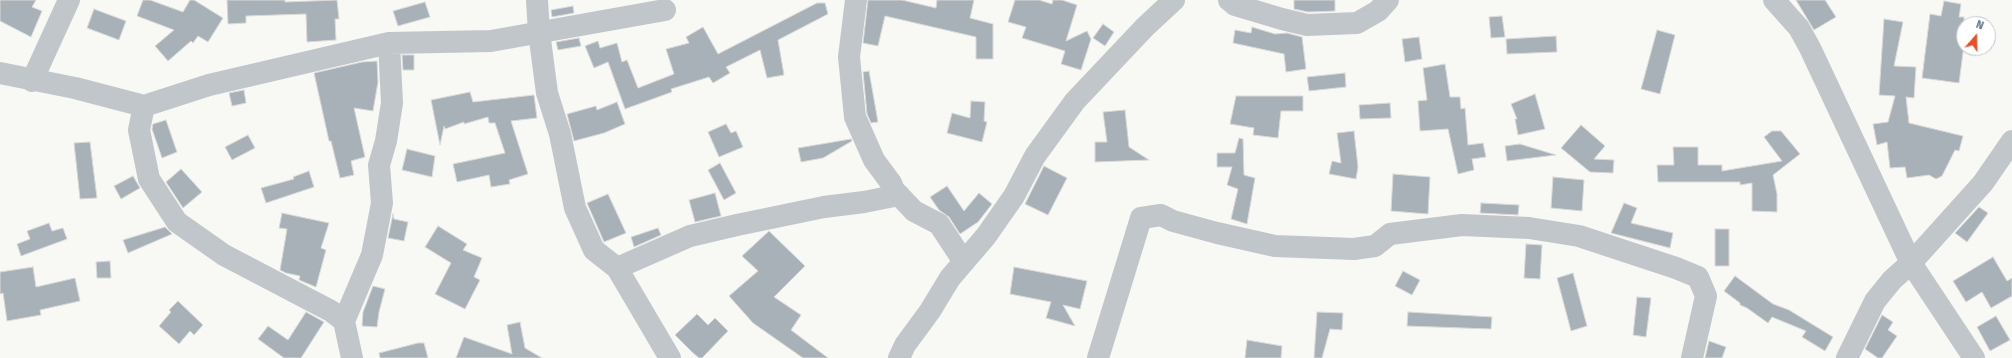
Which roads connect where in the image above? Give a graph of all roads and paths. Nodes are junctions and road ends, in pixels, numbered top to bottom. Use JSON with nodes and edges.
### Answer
{"nodes":[{"id":1,"x":69,"y":0,"type":"edge"},
{"id":2,"x":537,"y":0,"type":"edge"},
{"id":3,"x":856,"y":0,"type":"edge"},
{"id":4,"x":1174,"y":0,"type":"edge"},
{"id":5,"x":1229,"y":0,"type":"edge"},
{"id":6,"x":1388,"y":0,"type":"edge"},
{"id":7,"x":1774,"y":0,"type":"edge"},
{"id":8,"x":665,"y":10,"type":"dead end"},
{"id":9,"x":539,"y":32,"type":"junction"},
{"id":10,"x":389,"y":43,"type":"junction"},
{"id":11,"x":0,"y":73,"type":"edge"},
{"id":12,"x":32,"y":81,"type":"junction"},
{"id":13,"x":144,"y":106,"type":"junction"},
{"id":14,"x":2012,"y":141,"type":"edge"},
{"id":15,"x":899,"y":195,"type":"junction"},
{"id":16,"x":964,"y":262,"type":"junction"},
{"id":17,"x":1911,"y":263,"type":"junction"},
{"id":18,"x":617,"y":268,"type":"junction"},
{"id":19,"x":344,"y":321,"type":"junction"},
{"id":20,"x":352,"y":358,"type":"edge"},
{"id":21,"x":670,"y":358,"type":"edge"},
{"id":22,"x":898,"y":358,"type":"edge"},
{"id":23,"x":1098,"y":358,"type":"edge"},
{"id":24,"x":1692,"y":358,"type":"edge"},
{"id":25,"x":1847,"y":358,"type":"edge"},
{"id":26,"x":1974,"y":358,"type":"edge"}],
"edges":[{"from":1,"to":12,"type":"street"},
{"from":2,"to":9,"type":"street"},
{"from":3,"to":15,"type":"street"},
{"from":4,"to":16,"type":"street"},
{"from":5,"to":6,"type":"street"},
{"from":7,"to":17,"type":"street"},
{"from":8,"to":9,"type":"street"},
{"from":9,"to":10,"type":"street"},
{"from":9,"to":18,"type":"street"},
{"from":10,"to":13,"type":"street"},
{"from":10,"to":19,"type":"street"},
{"from":11,"to":12,"type":"street"},
{"from":12,"to":13,"type":"street"},
{"from":13,"to":19,"type":"street"},
{"from":14,"to":17,"type":"street"},
{"from":15,"to":16,"type":"street"},
{"from":15,"to":18,"type":"street"},
{"from":16,"to":22,"type":"street"},
{"from":17,"to":25,"type":"street"},
{"from":17,"to":26,"type":"street"},
{"from":18,"to":21,"type":"street"},
{"from":19,"to":20,"type":"street"},
{"from":23,"to":24,"type":"street"}]}
